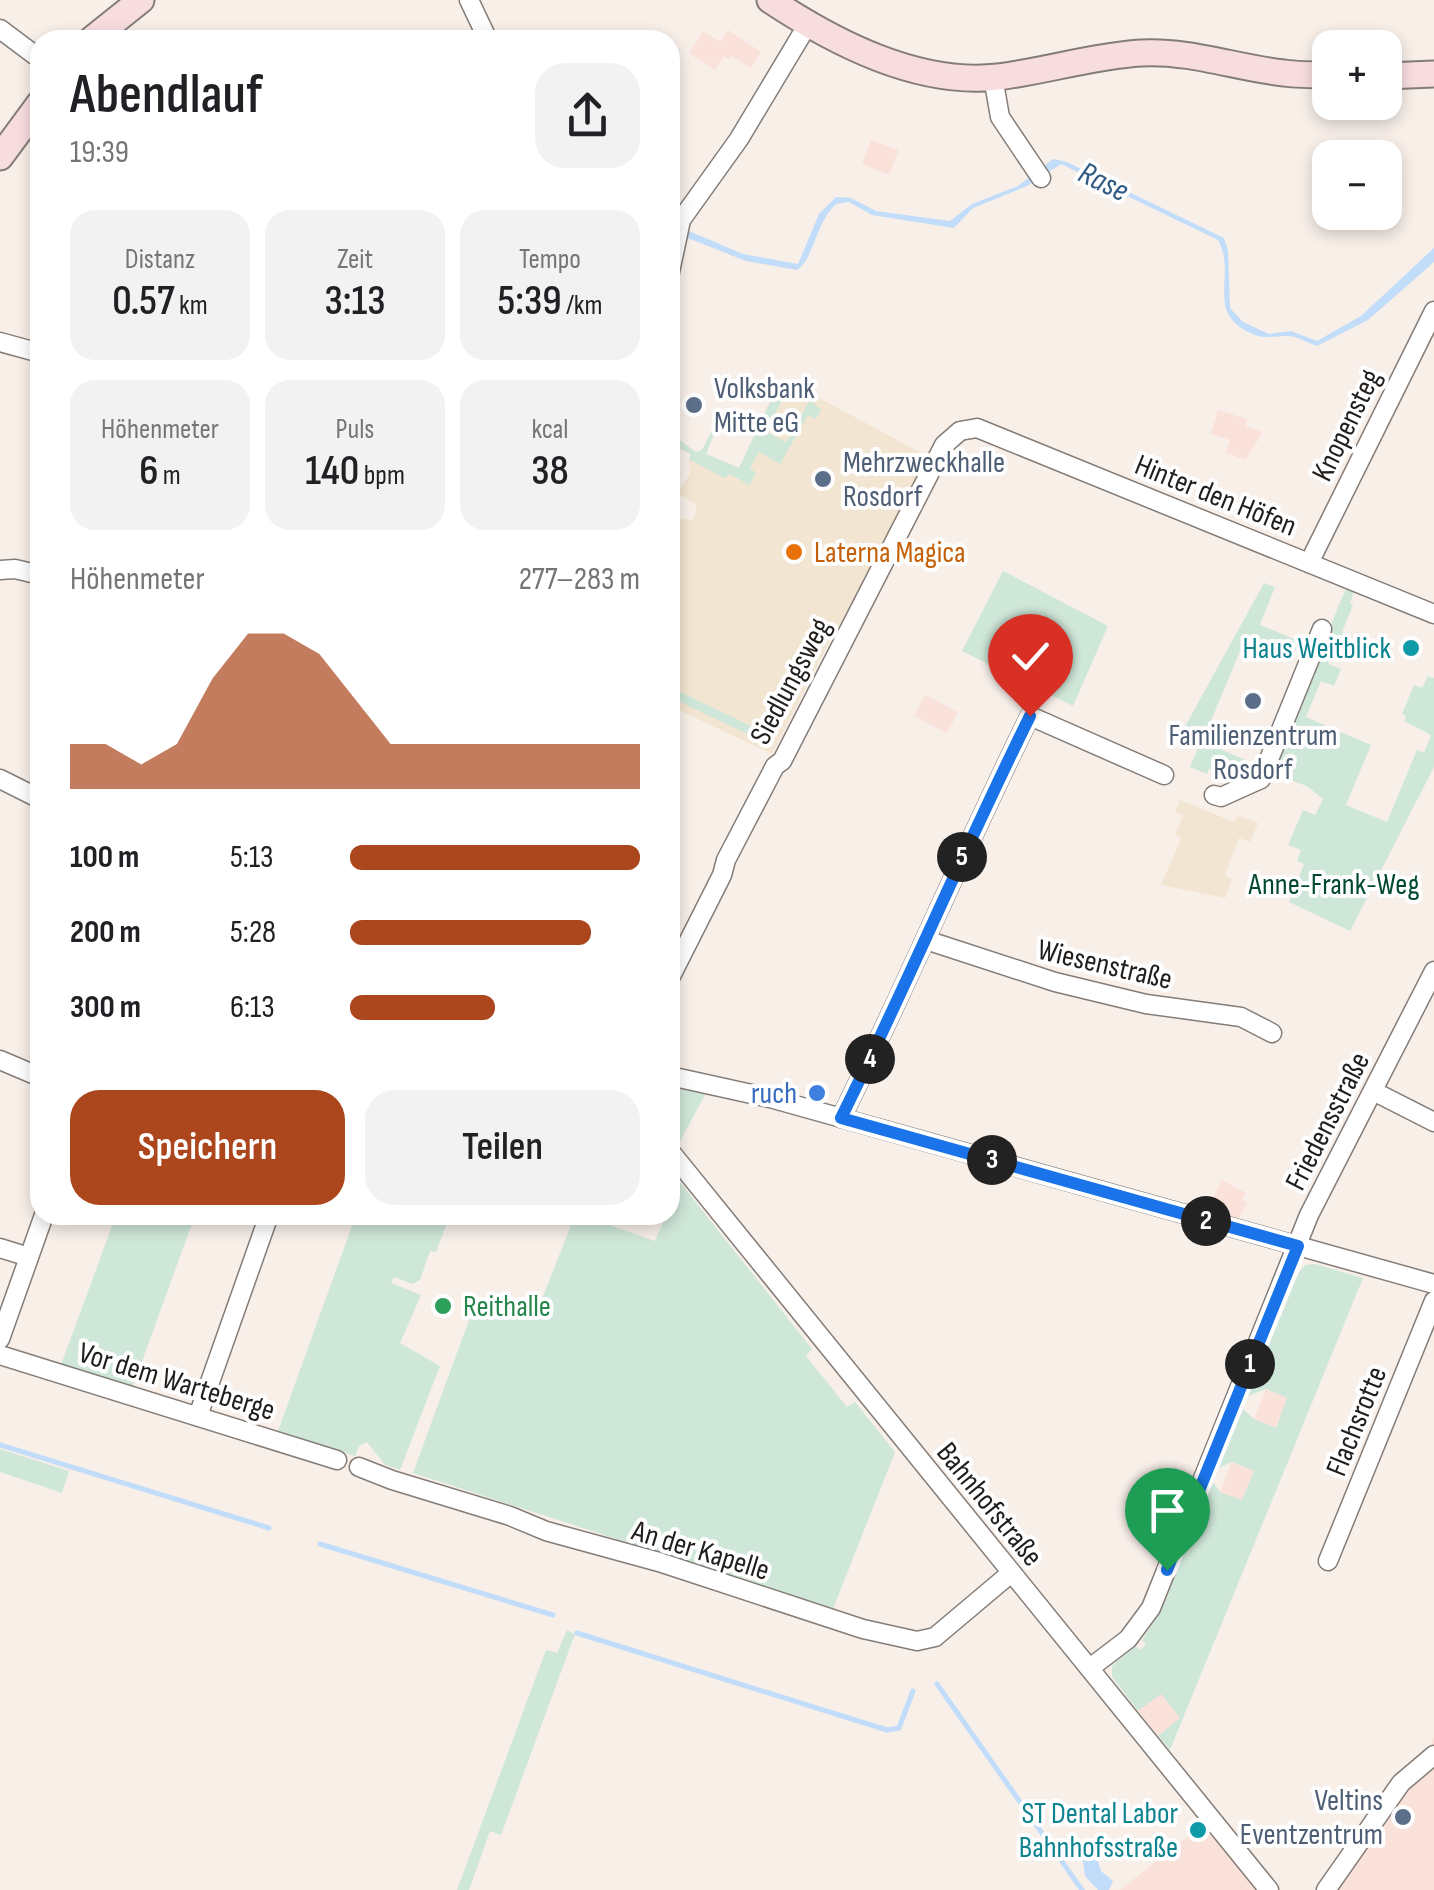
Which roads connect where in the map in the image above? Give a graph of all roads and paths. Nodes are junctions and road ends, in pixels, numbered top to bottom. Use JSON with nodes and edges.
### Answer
{"nodes":[{"id":1,"x":141,"y":0,"type":"edge"},
{"id":2,"x":469,"y":0,"type":"edge"},
{"id":3,"x":770,"y":0,"type":"edge"},
{"id":4,"x":818,"y":28,"type":"junction"},
{"id":5,"x":0,"y":29,"type":"edge"},
{"id":6,"x":104,"y":30,"type":"edge"},
{"id":7,"x":483,"y":30,"type":"edge"},
{"id":8,"x":30,"y":52,"type":"edge"},
{"id":9,"x":1434,"y":74,"type":"edge"},
{"id":10,"x":1312,"y":75,"type":"edge"},
{"id":11,"x":1402,"y":75,"type":"edge"},
{"id":12,"x":993,"y":77,"type":"junction"},
{"id":13,"x":30,"y":116,"type":"edge"},
{"id":14,"x":0,"y":157,"type":"edge"},
{"id":15,"x":1039,"y":174,"type":"dead end"},
{"id":16,"x":680,"y":221,"type":"edge"},
{"id":17,"x":1434,"y":312,"type":"edge"},
{"id":18,"x":0,"y":342,"type":"edge"},
{"id":19,"x":30,"y":350,"type":"edge"},
{"id":20,"x":977,"y":428,"type":"joint"},
{"id":21,"x":1309,"y":563,"type":"junction"},
{"id":22,"x":0,"y":570,"type":"edge"},
{"id":23,"x":30,"y":572,"type":"edge"},
{"id":24,"x":1434,"y":614,"type":"edge"},
{"id":25,"x":1322,"y":629,"type":"dead end"},
{"id":26,"x":1164,"y":775,"type":"dead end"},
{"id":27,"x":0,"y":779,"type":"edge"},
{"id":28,"x":30,"y":795,"type":"edge"},
{"id":29,"x":1214,"y":795,"type":"dead end"},
{"id":30,"x":926,"y":940,"type":"junction"},
{"id":31,"x":680,"y":958,"type":"edge"},
{"id":32,"x":1434,"y":971,"type":"edge"},
{"id":33,"x":1272,"y":1033,"type":"dead end"},
{"id":34,"x":0,"y":1060,"type":"edge"},
{"id":35,"x":30,"y":1072,"type":"edge"},
{"id":36,"x":680,"y":1078,"type":"edge"},
{"id":37,"x":1373,"y":1091,"type":"junction"},
{"id":38,"x":841,"y":1118,"type":"junction"},
{"id":39,"x":1434,"y":1122,"type":"edge"},
{"id":40,"x":680,"y":1164,"type":"edge"},
{"id":41,"x":41,"y":1225,"type":"edge"},
{"id":42,"x":266,"y":1225,"type":"edge"},
{"id":43,"x":1298,"y":1246,"type":"junction"},
{"id":44,"x":0,"y":1248,"type":"edge"},
{"id":45,"x":29,"y":1258,"type":"junction"},
{"id":46,"x":1434,"y":1284,"type":"edge"},
{"id":47,"x":1434,"y":1301,"type":"edge"},
{"id":48,"x":0,"y":1339,"type":"edge"},
{"id":49,"x":0,"y":1355,"type":"edge"},
{"id":50,"x":198,"y":1416,"type":"junction"},
{"id":51,"x":337,"y":1460,"type":"dead end"},
{"id":52,"x":359,"y":1467,"type":"dead end"},
{"id":53,"x":1328,"y":1561,"type":"dead end"},
{"id":54,"x":1011,"y":1573,"type":"junction"},
{"id":55,"x":1090,"y":1668,"type":"junction"},
{"id":56,"x":1434,"y":1755,"type":"edge"},
{"id":57,"x":1269,"y":1890,"type":"edge"},
{"id":58,"x":1326,"y":1890,"type":"edge"}],
"edges":[{"from":1,"to":6,"type":"street"},
{"from":2,"to":7,"type":"street"},
{"from":3,"to":4,"type":"street"},
{"from":4,"to":12,"type":"street"},
{"from":4,"to":16,"type":"street"},
{"from":5,"to":8,"type":"street"},
{"from":9,"to":11,"type":"street"},
{"from":10,"to":12,"type":"street"},
{"from":12,"to":15,"type":"street"},
{"from":13,"to":14,"type":"street"},
{"from":17,"to":21,"type":"street","name":"Knopensteg"},
{"from":18,"to":19,"type":"street"},
{"from":20,"to":21,"type":"street","name":"Hinter den Höfen"},
{"from":20,"to":31,"type":"street","name":"Siedlungsweg"},
{"from":21,"to":24,"type":"street","name":"Hinter den Höfen"},
{"from":22,"to":23,"type":"street"},
{"from":25,"to":29,"type":"street"},
{"from":26,"to":30,"type":"street"},
{"from":27,"to":28,"type":"street"},
{"from":30,"to":33,"type":"street","name":"Wiesenstraße"},
{"from":30,"to":38,"type":"street"},
{"from":32,"to":37,"type":"street","name":"Friedensstraße"},
{"from":34,"to":35,"type":"street"},
{"from":36,"to":38,"type":"street"},
{"from":37,"to":39,"type":"street"},
{"from":37,"to":43,"type":"street","name":"Friedensstraße"},
{"from":38,"to":43,"type":"street"},
{"from":40,"to":54,"type":"street","name":"Bahnhofstraße"},
{"from":41,"to":45,"type":"street"},
{"from":42,"to":50,"type":"street"},
{"from":43,"to":46,"type":"street"},
{"from":43,"to":55,"type":"street","name":"Friedensstraße"},
{"from":44,"to":45,"type":"street"},
{"from":45,"to":48,"type":"street"},
{"from":47,"to":53,"type":"street","name":"Flachsrotte"},
{"from":49,"to":50,"type":"street","name":"Vor dem Warteberge"},
{"from":50,"to":51,"type":"street","name":"Vor dem Warteberge"},
{"from":52,"to":54,"type":"street","name":"An der Kapelle"},
{"from":54,"to":55,"type":"street","name":"Bahnhofstraße"},
{"from":55,"to":57,"type":"street","name":"Bahnhofstraße"},
{"from":56,"to":58,"type":"street"}]}
